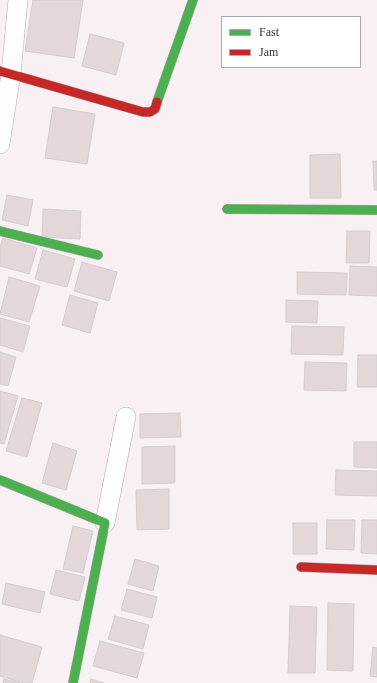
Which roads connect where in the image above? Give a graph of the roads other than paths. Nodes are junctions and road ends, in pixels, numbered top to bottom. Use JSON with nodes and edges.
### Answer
{"nodes":[{"id":1,"x":18,"y":0,"type":"edge"},
{"id":2,"x":193,"y":0,"type":"edge"},
{"id":3,"x":5,"y":72,"type":"edge"},
{"id":4,"x":0,"y":144,"type":"edge"},
{"id":5,"x":227,"y":209,"type":"dead end"},
{"id":6,"x":377,"y":210,"type":"edge"},
{"id":7,"x":0,"y":230,"type":"edge"},
{"id":8,"x":98,"y":255,"type":"dead end"},
{"id":9,"x":126,"y":417,"type":"dead end"},
{"id":10,"x":0,"y":480,"type":"edge"},
{"id":11,"x":105,"y":523,"type":"junction"},
{"id":12,"x":301,"y":567,"type":"dead end"},
{"id":13,"x":377,"y":570,"type":"edge"},
{"id":14,"x":73,"y":683,"type":"edge"}],
"edges":[{"from":1,"to":3,"type":"street"},
{"from":2,"to":3,"type":"street"},
{"from":3,"to":4,"type":"street"},
{"from":5,"to":6,"type":"street"},
{"from":7,"to":8,"type":"street"},
{"from":9,"to":11,"type":"street"},
{"from":10,"to":11,"type":"street"},
{"from":11,"to":14,"type":"street"},
{"from":12,"to":13,"type":"street"}]}
